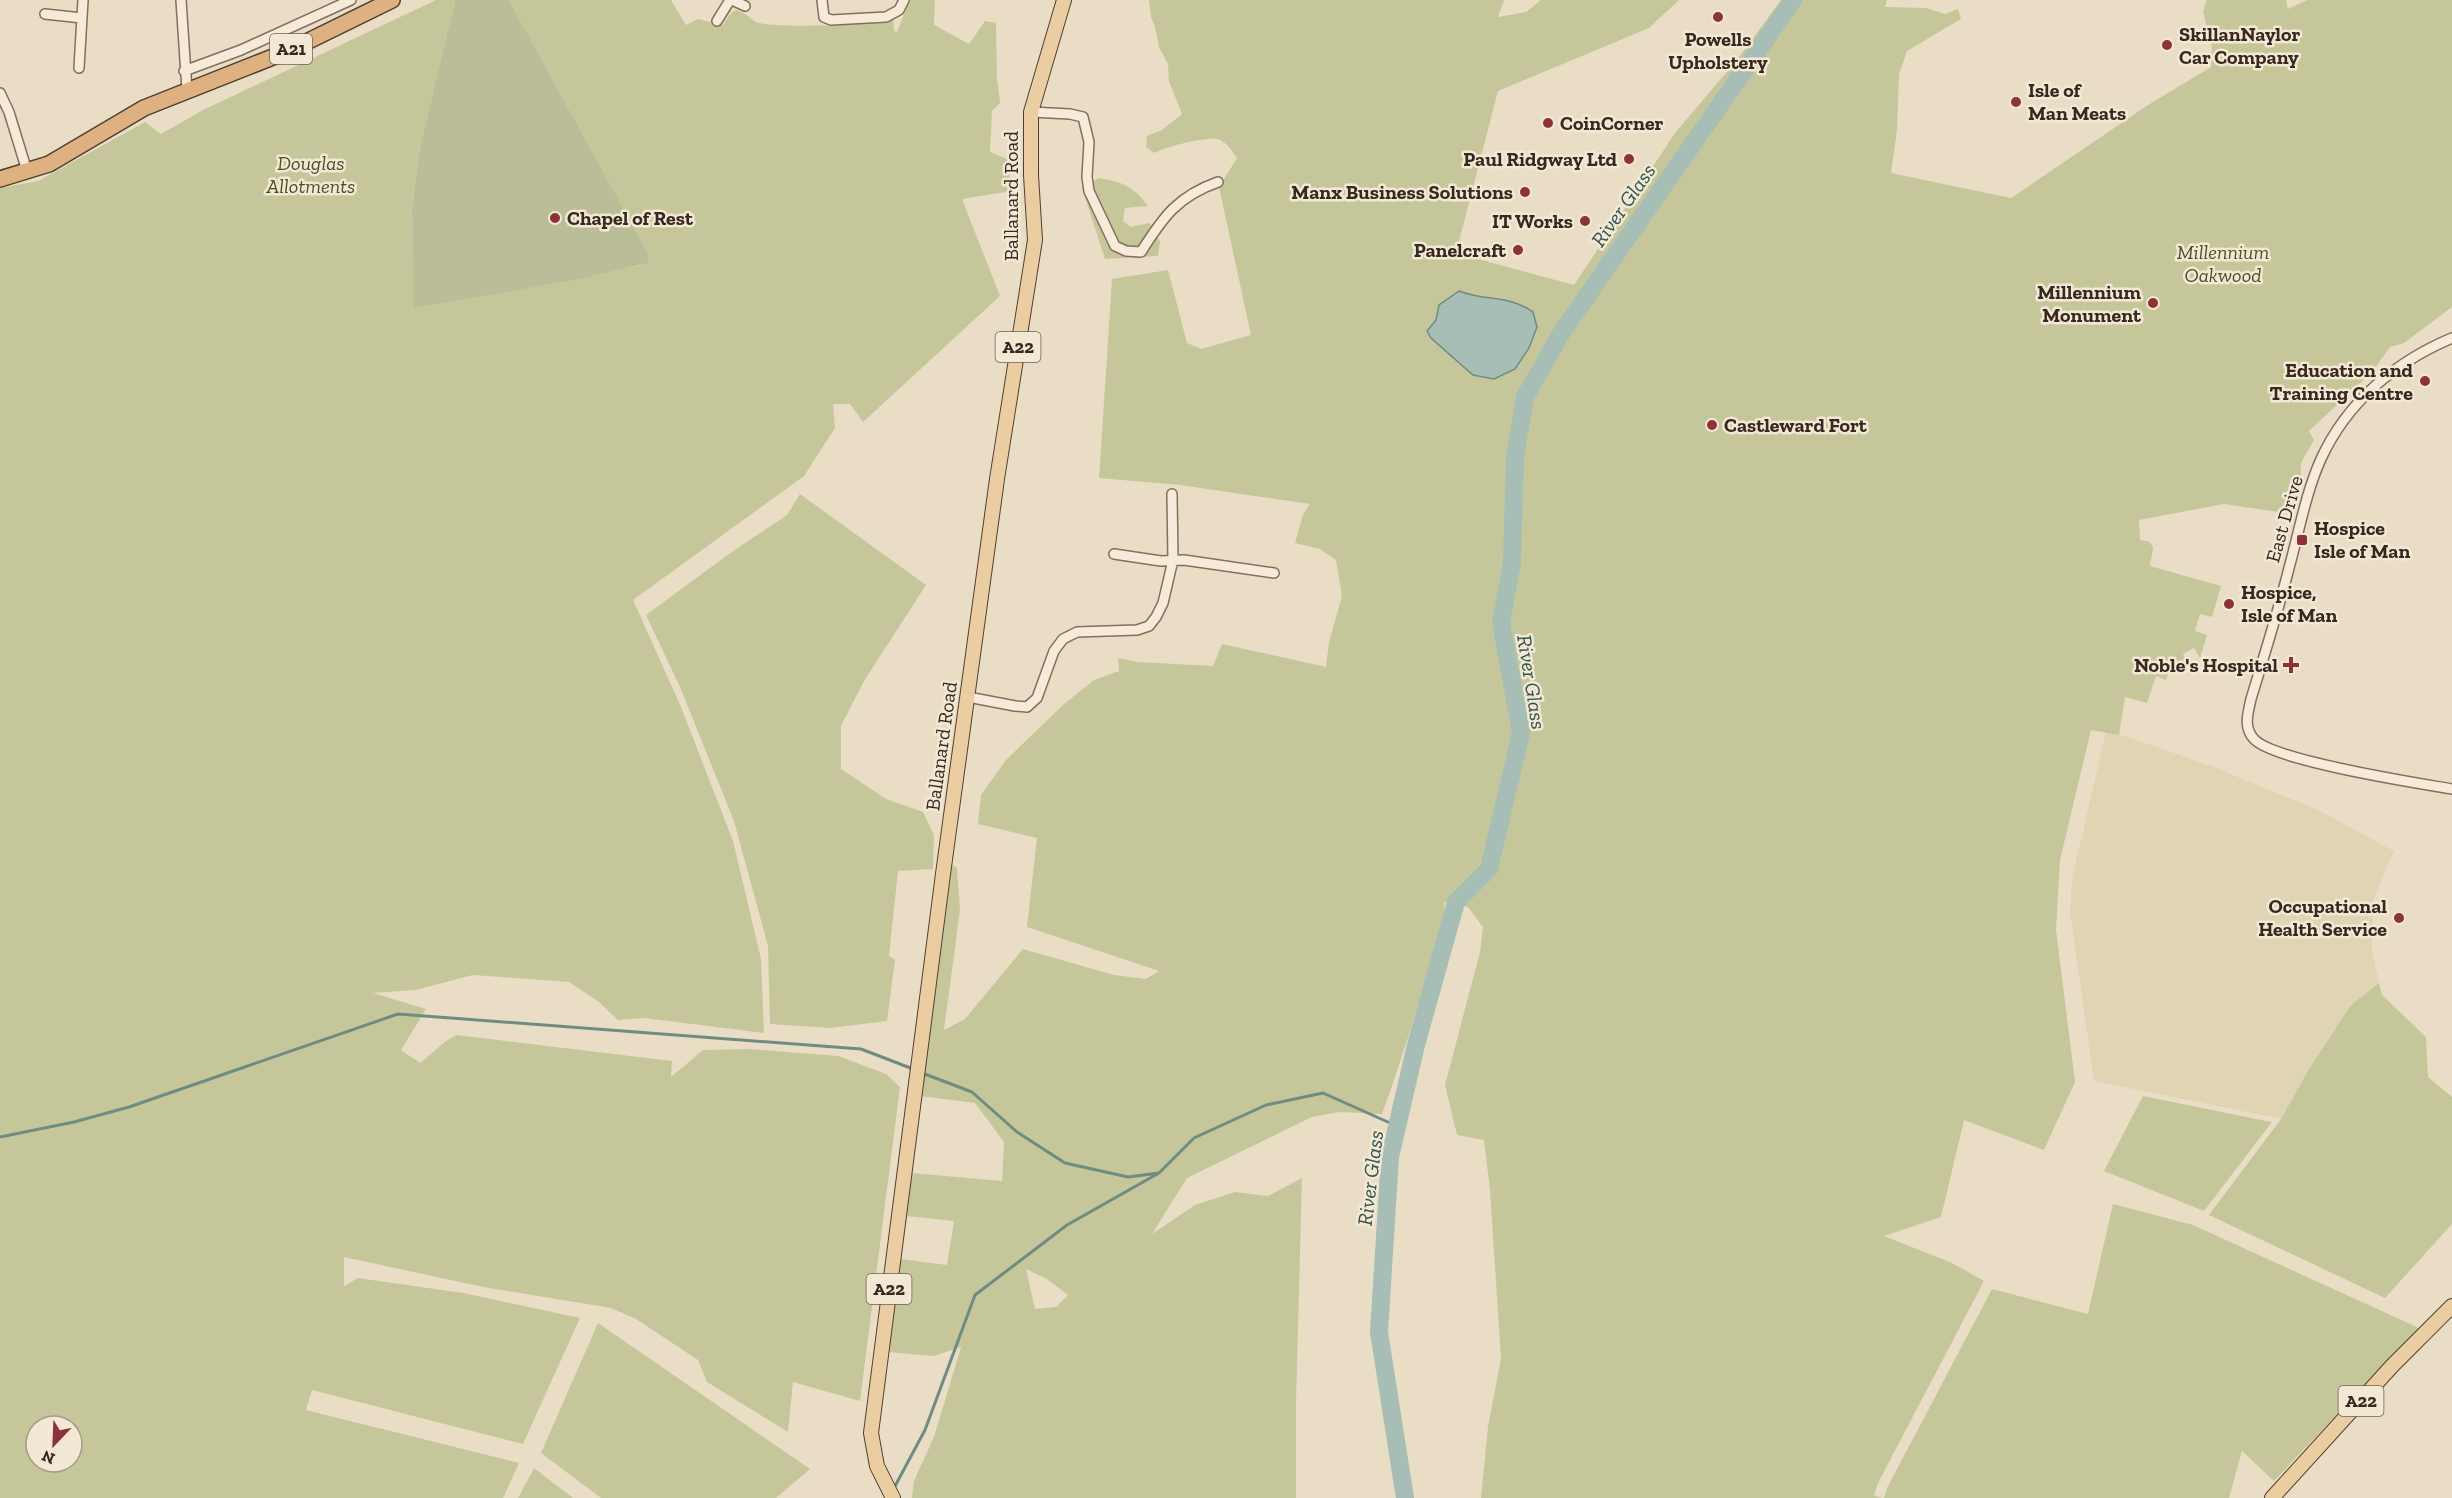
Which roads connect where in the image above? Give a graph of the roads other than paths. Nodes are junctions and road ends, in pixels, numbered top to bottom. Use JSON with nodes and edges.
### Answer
{"nodes":[{"id":1,"x":83,"y":0,"type":"edge"},
{"id":2,"x":181,"y":0,"type":"edge"},
{"id":3,"x":351,"y":0,"type":"edge"},
{"id":4,"x":392,"y":0,"type":"edge"},
{"id":5,"x":731,"y":0,"type":"edge"},
{"id":6,"x":822,"y":0,"type":"edge"},
{"id":7,"x":904,"y":0,"type":"edge"},
{"id":8,"x":1064,"y":0,"type":"edge"},
{"id":9,"x":745,"y":6,"type":"dead end"},
{"id":10,"x":45,"y":14,"type":"dead end"},
{"id":11,"x":82,"y":18,"type":"junction"},
{"id":12,"x":717,"y":21,"type":"dead end"},
{"id":13,"x":79,"y":68,"type":"dead end"},
{"id":14,"x":184,"y":71,"type":"junction"},
{"id":15,"x":187,"y":90,"type":"junction"},
{"id":16,"x":0,"y":93,"type":"edge"},
{"id":17,"x":1031,"y":112,"type":"junction"},
{"id":18,"x":5,"y":113,"type":"edge"},
{"id":19,"x":27,"y":171,"type":"junction"},
{"id":20,"x":0,"y":179,"type":"edge"},
{"id":21,"x":1218,"y":182,"type":"dead end"},
{"id":22,"x":2452,"y":338,"type":"edge"},
{"id":23,"x":1172,"y":494,"type":"dead end"},
{"id":24,"x":1114,"y":554,"type":"dead end"},
{"id":25,"x":1173,"y":560,"type":"junction"},
{"id":26,"x":1274,"y":573,"type":"dead end"},
{"id":27,"x":968,"y":697,"type":"junction"},
{"id":28,"x":2452,"y":789,"type":"edge"},
{"id":29,"x":2452,"y":1306,"type":"edge"},
{"id":30,"x":893,"y":1498,"type":"edge"},
{"id":31,"x":2272,"y":1498,"type":"edge"}],
"edges":[{"from":1,"to":11,"type":"street"},
{"from":2,"to":14,"type":"street"},
{"from":3,"to":14,"type":"street"},
{"from":4,"to":15,"type":"highway","number":"A21"},
{"from":5,"to":9,"type":"street"},
{"from":5,"to":12,"type":"street"},
{"from":6,"to":7,"type":"street"},
{"from":8,"to":17,"type":"main road","name":"Ballanard Road","number":"A22"},
{"from":10,"to":11,"type":"street"},
{"from":11,"to":13,"type":"street"},
{"from":14,"to":15,"type":"street"},
{"from":15,"to":19,"type":"highway","number":"A21"},
{"from":16,"to":18,"type":"street"},
{"from":17,"to":21,"type":"street"},
{"from":17,"to":27,"type":"main road","name":"Ballanard Road","number":"A22"},
{"from":18,"to":19,"type":"street"},
{"from":19,"to":20,"type":"highway","number":"A21"},
{"from":22,"to":28,"type":"street","name":"East Drive"},
{"from":23,"to":25,"type":"street"},
{"from":24,"to":25,"type":"street"},
{"from":25,"to":26,"type":"street"},
{"from":25,"to":27,"type":"street"},
{"from":27,"to":30,"type":"main road","name":"Ballanard Road","number":"A22"},
{"from":29,"to":31,"type":"main road","number":"A22"}]}
